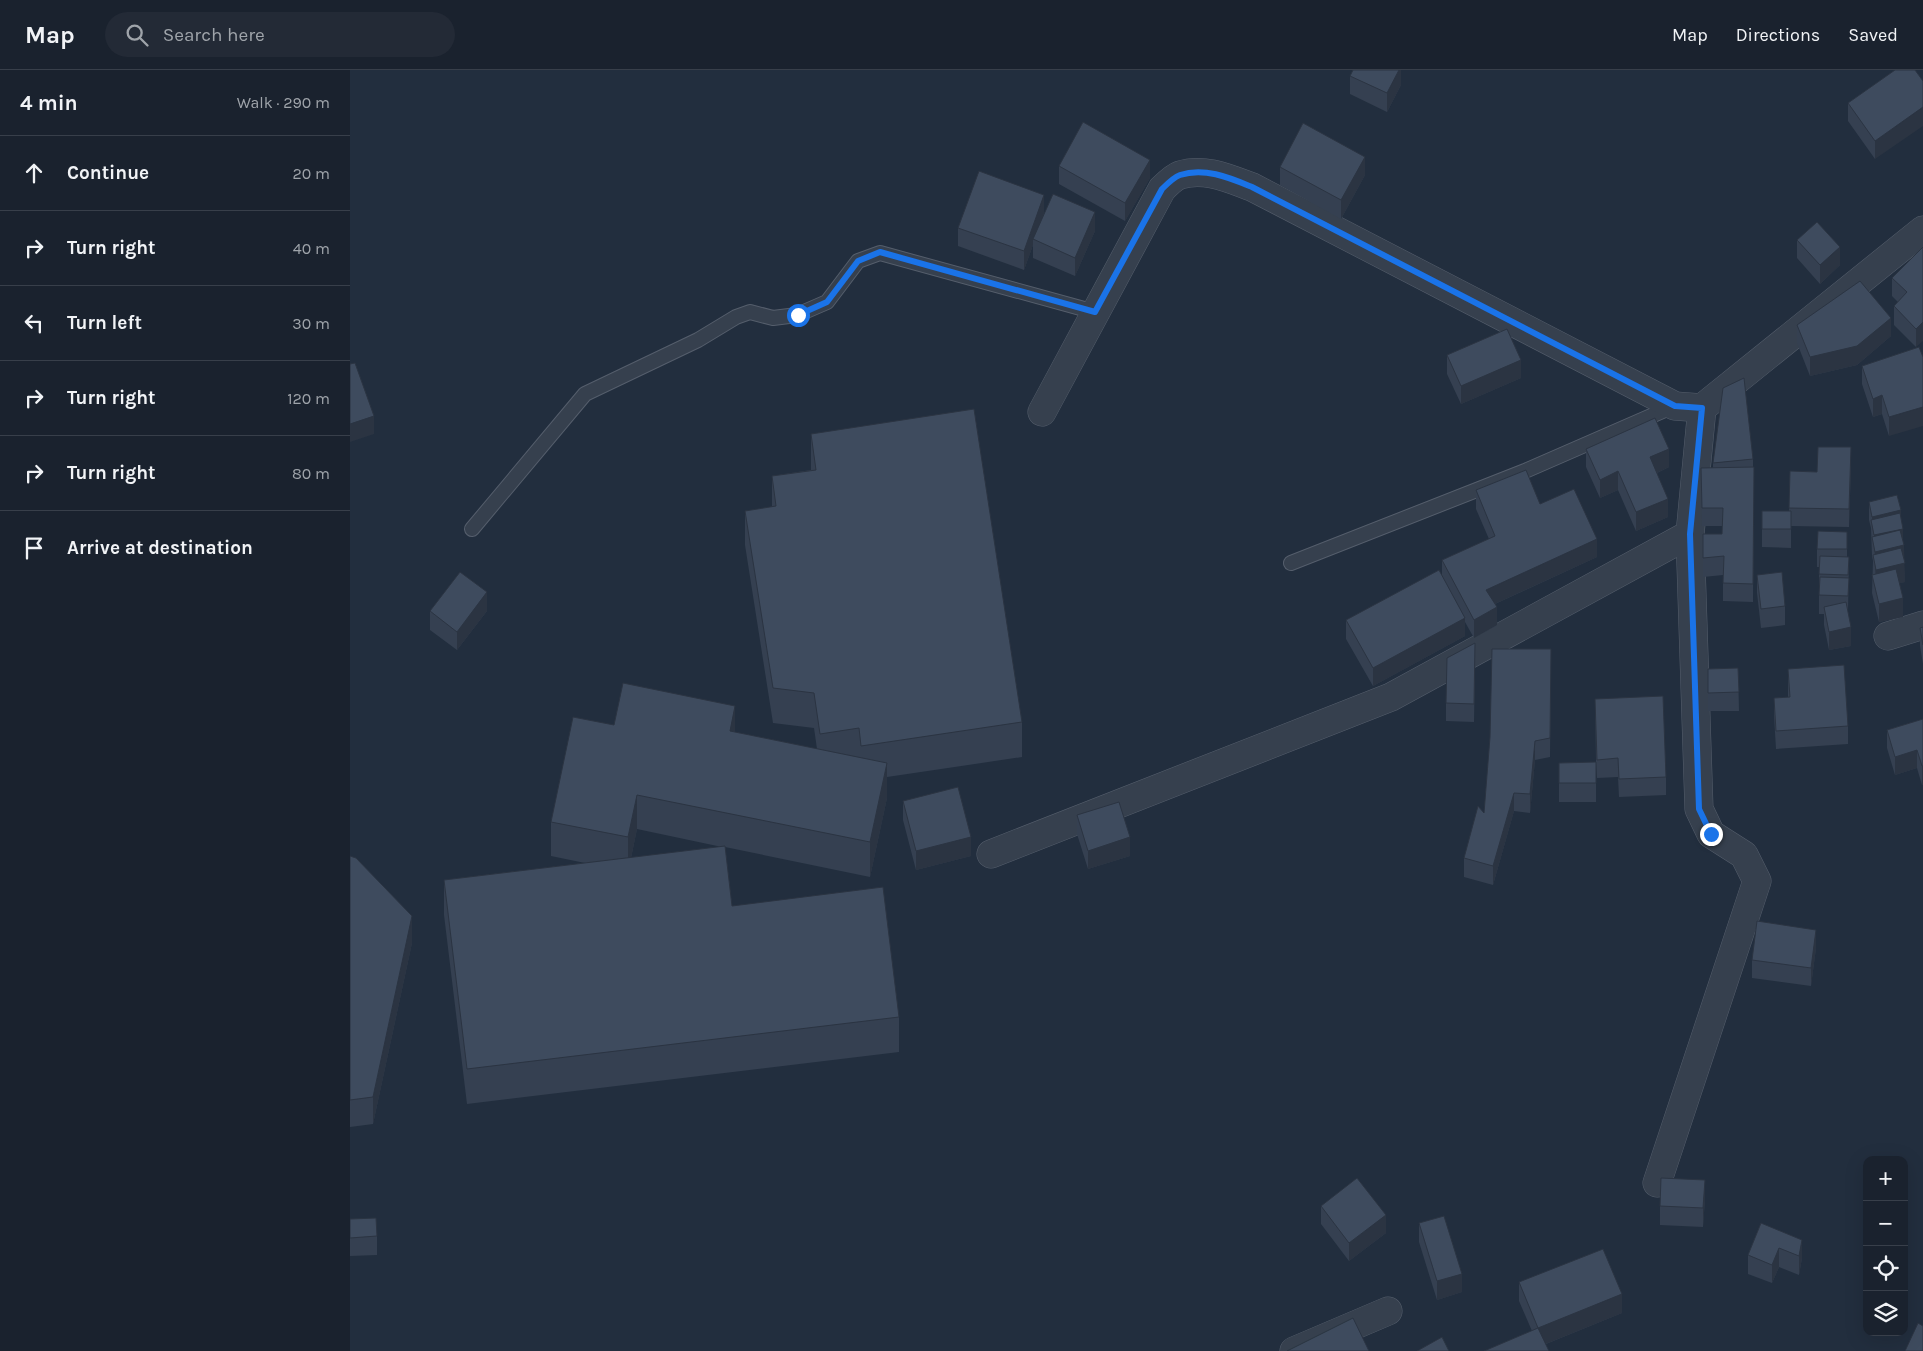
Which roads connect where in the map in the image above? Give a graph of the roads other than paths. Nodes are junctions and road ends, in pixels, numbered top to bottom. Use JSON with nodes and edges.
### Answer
{"nodes":[{"id":1,"x":1923,"y":230,"type":"edge"},
{"id":2,"x":1095,"y":312,"type":"junction"},
{"id":3,"x":1675,"y":406,"type":"junction"},
{"id":4,"x":1702,"y":408,"type":"junction"},
{"id":5,"x":1042,"y":412,"type":"dead end"},
{"id":6,"x":472,"y":528,"type":"dead end"},
{"id":7,"x":1690,"y":534,"type":"junction"},
{"id":8,"x":1291,"y":562,"type":"dead end"},
{"id":9,"x":1923,"y":625,"type":"edge"},
{"id":10,"x":1888,"y":636,"type":"dead end"},
{"id":11,"x":991,"y":854,"type":"dead end"},
{"id":12,"x":1658,"y":1182,"type":"dead end"},
{"id":13,"x":1388,"y":1311,"type":"dead end"},
{"id":14,"x":1294,"y":1351,"type":"edge"}],
"edges":[{"from":1,"to":4,"type":"street"},
{"from":2,"to":3,"type":"street"},
{"from":2,"to":5,"type":"street"},
{"from":2,"to":6,"type":"lane"},
{"from":3,"to":4,"type":"street"},
{"from":3,"to":8,"type":"lane"},
{"from":4,"to":7,"type":"street"},
{"from":7,"to":11,"type":"street"},
{"from":7,"to":12,"type":"street"},
{"from":9,"to":10,"type":"street"},
{"from":13,"to":14,"type":"street"}]}
